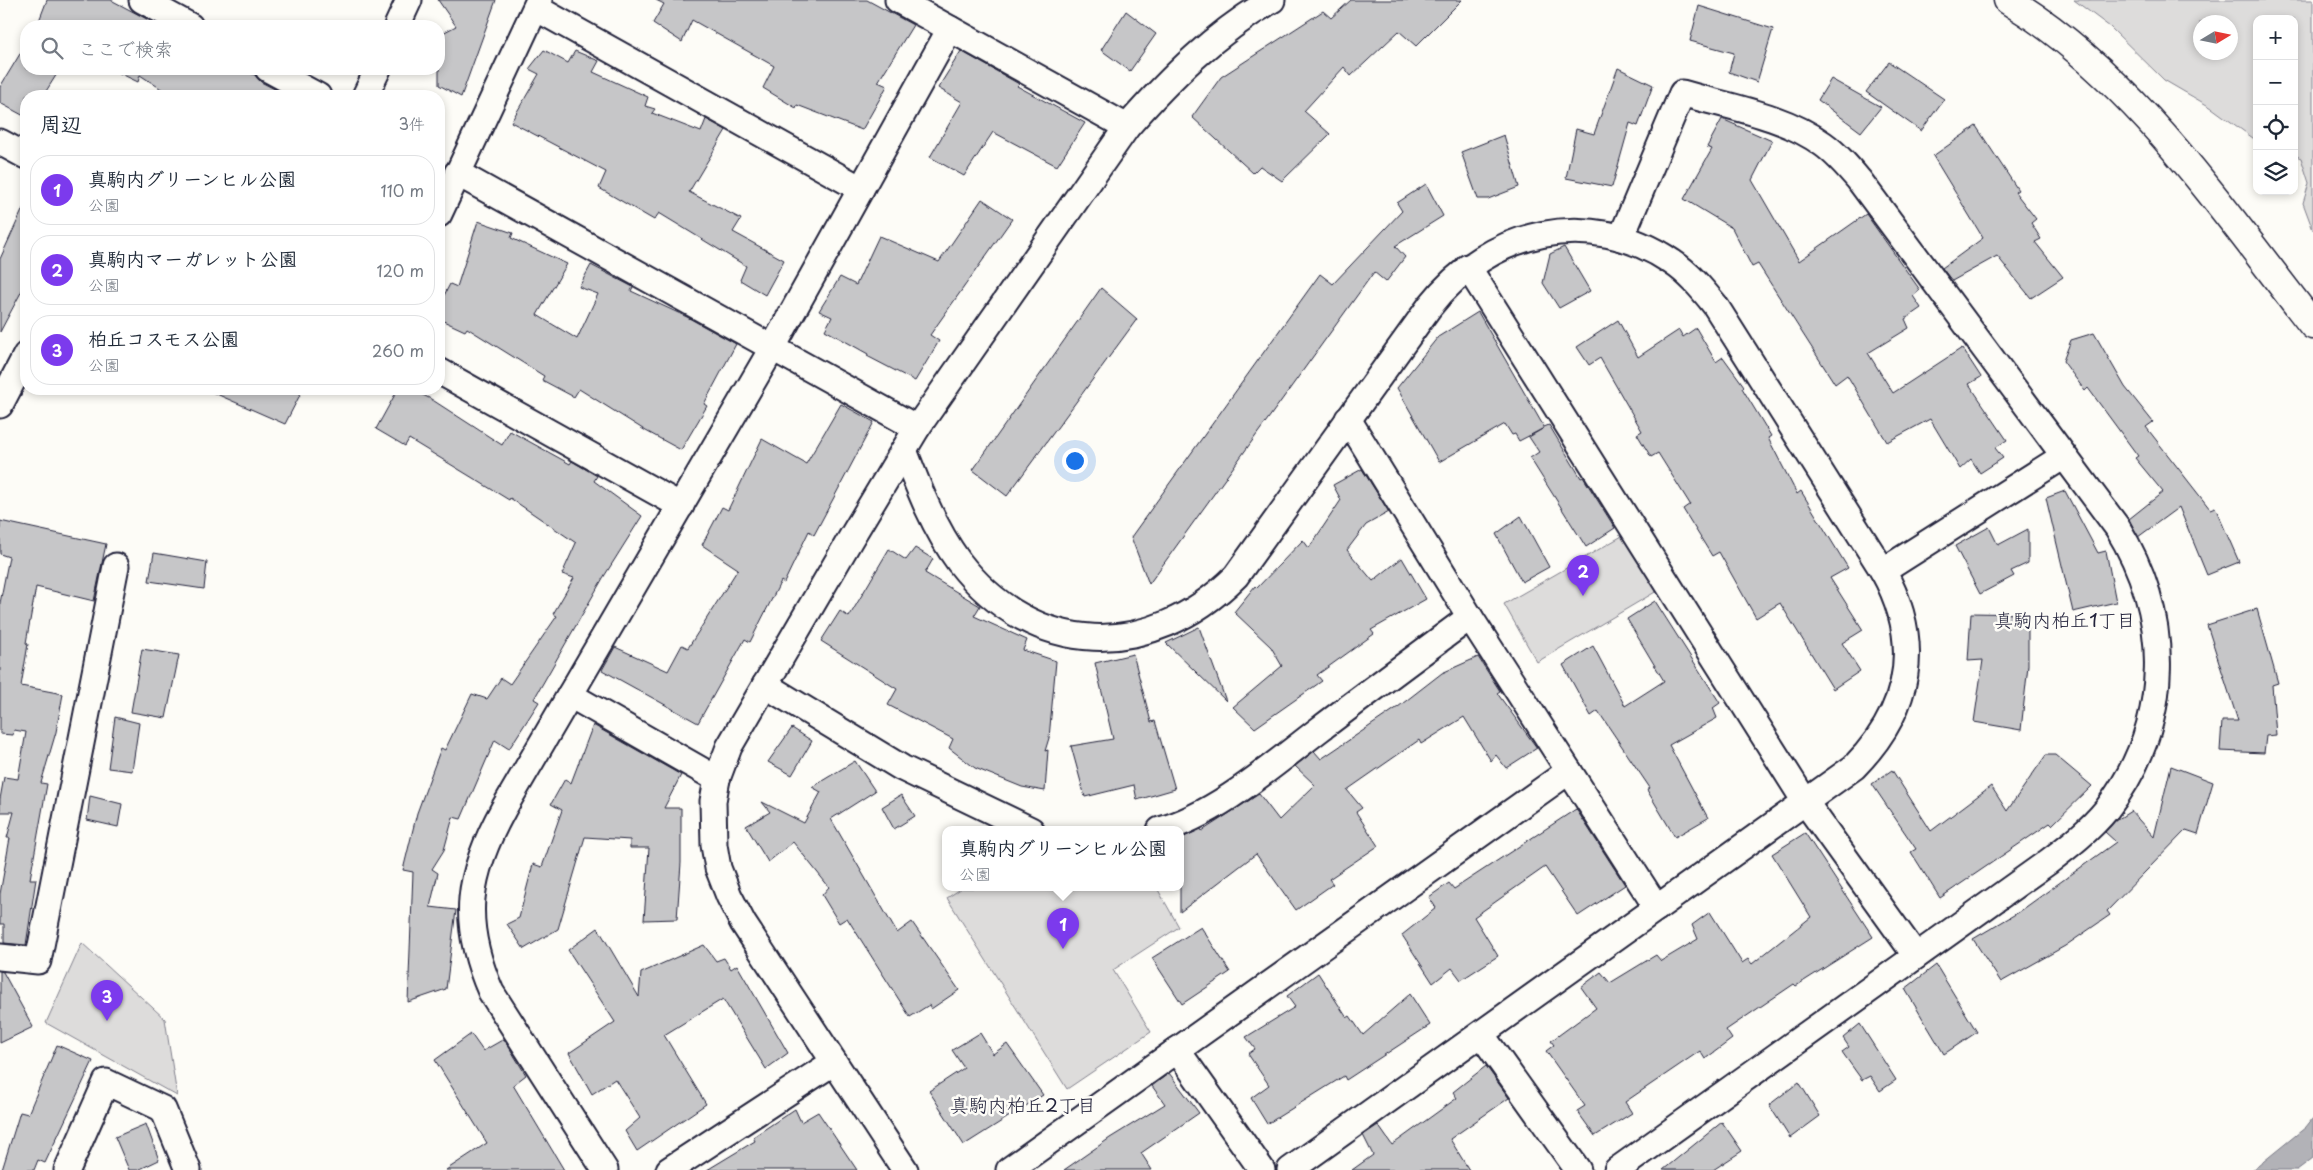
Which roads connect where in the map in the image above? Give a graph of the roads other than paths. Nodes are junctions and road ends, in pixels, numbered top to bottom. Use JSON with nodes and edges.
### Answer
{"nodes":[{"id":1,"x":142,"y":0,"type":"edge"},
{"id":2,"x":409,"y":0,"type":"edge"},
{"id":3,"x":898,"y":0,"type":"edge"},
{"id":4,"x":2008,"y":0,"type":"edge"},
{"id":5,"x":1267,"y":1,"type":"edge"},
{"id":6,"x":537,"y":4,"type":"edge"},
{"id":7,"x":179,"y":20,"type":"edge"},
{"id":8,"x":400,"y":20,"type":"edge"},
{"id":9,"x":950,"y":29,"type":"junction"},
{"id":10,"x":279,"y":75,"type":"edge"},
{"id":11,"x":375,"y":75,"type":"edge"},
{"id":12,"x":307,"y":90,"type":"edge"},
{"id":13,"x":368,"y":90,"type":"edge"},
{"id":14,"x":1127,"y":127,"type":"junction"},
{"id":15,"x":0,"y":142,"type":"edge"},
{"id":16,"x":20,"y":153,"type":"edge"},
{"id":17,"x":457,"y":173,"type":"junction"},
{"id":18,"x":861,"y":189,"type":"junction"},
{"id":19,"x":445,"y":200,"type":"edge"},
{"id":20,"x":1621,"y":238,"type":"junction"},
{"id":21,"x":1468,"y":267,"type":"junction"},
{"id":22,"x":2313,"y":325,"type":"edge"},
{"id":23,"x":773,"y":347,"type":"junction"},
{"id":24,"x":20,"y":367,"type":"edge"},
{"id":25,"x":445,"y":375,"type":"edge"},
{"id":26,"x":0,"y":405,"type":"edge"},
{"id":27,"x":1348,"y":419,"type":"junction"},
{"id":28,"x":918,"y":428,"type":"junction"},
{"id":29,"x":904,"y":450,"type":"junction"},
{"id":30,"x":2064,"y":456,"type":"junction"},
{"id":31,"x":681,"y":506,"type":"junction"},
{"id":32,"x":116,"y":566,"type":"dead end"},
{"id":33,"x":1884,"y":571,"type":"junction"},
{"id":34,"x":1470,"y":617,"type":"junction"},
{"id":35,"x":765,"y":685,"type":"junction"},
{"id":36,"x":570,"y":695,"type":"junction"},
{"id":37,"x":1569,"y":771,"type":"junction"},
{"id":38,"x":717,"y":779,"type":"junction"},
{"id":39,"x":1806,"y":803,"type":"junction"},
{"id":40,"x":1022,"y":826,"type":"edge"},
{"id":41,"x":1178,"y":826,"type":"edge"},
{"id":42,"x":1657,"y":908,"type":"junction"},
{"id":43,"x":1916,"y":956,"type":"junction"},
{"id":44,"x":0,"y":957,"type":"edge"},
{"id":45,"x":1481,"y":1034,"type":"junction"},
{"id":46,"x":1177,"y":1050,"type":"junction"},
{"id":47,"x":834,"y":1062,"type":"junction"},
{"id":48,"x":67,"y":1170,"type":"edge"},
{"id":49,"x":188,"y":1170,"type":"edge"},
{"id":50,"x":605,"y":1170,"type":"edge"},
{"id":51,"x":669,"y":1170,"type":"edge"},
{"id":52,"x":905,"y":1170,"type":"edge"},
{"id":53,"x":1009,"y":1170,"type":"edge"},
{"id":54,"x":1262,"y":1170,"type":"edge"},
{"id":55,"x":1290,"y":1170,"type":"edge"},
{"id":56,"x":1578,"y":1170,"type":"edge"},
{"id":57,"x":1617,"y":1170,"type":"edge"}],
"edges":[{"from":1,"to":7,"type":"street"},
{"from":2,"to":8,"type":"street"},
{"from":3,"to":9,"type":"street"},
{"from":4,"to":22,"type":"street"},
{"from":5,"to":14,"type":"street"},
{"from":6,"to":17,"type":"street"},
{"from":6,"to":18,"type":"street"},
{"from":9,"to":14,"type":"street"},
{"from":9,"to":18,"type":"street"},
{"from":10,"to":12,"type":"street"},
{"from":11,"to":13,"type":"street"},
{"from":14,"to":28,"type":"street"},
{"from":15,"to":16,"type":"street"},
{"from":17,"to":19,"type":"street"},
{"from":17,"to":23,"type":"street"},
{"from":18,"to":23,"type":"street"},
{"from":20,"to":21,"type":"street"},
{"from":20,"to":30,"type":"street"},
{"from":20,"to":33,"type":"street"},
{"from":21,"to":27,"type":"street"},
{"from":21,"to":39,"type":"street"},
{"from":23,"to":28,"type":"street"},
{"from":23,"to":31,"type":"street"},
{"from":24,"to":26,"type":"street"},
{"from":25,"to":31,"type":"street"},
{"from":27,"to":29,"type":"street"},
{"from":27,"to":34,"type":"street"},
{"from":28,"to":29,"type":"street"},
{"from":29,"to":35,"type":"street"},
{"from":30,"to":33,"type":"street"},
{"from":30,"to":43,"type":"street"},
{"from":31,"to":36,"type":"street"},
{"from":32,"to":44,"type":"street"},
{"from":33,"to":39,"type":"street"},
{"from":34,"to":37,"type":"street"},
{"from":34,"to":41,"type":"street"},
{"from":35,"to":38,"type":"street"},
{"from":35,"to":40,"type":"street"},
{"from":36,"to":38,"type":"street"},
{"from":36,"to":50,"type":"street"},
{"from":37,"to":42,"type":"street"},
{"from":37,"to":46,"type":"street"},
{"from":38,"to":47,"type":"street"},
{"from":39,"to":42,"type":"street"},
{"from":39,"to":43,"type":"street"},
{"from":42,"to":45,"type":"street"},
{"from":43,"to":57,"type":"street"},
{"from":45,"to":55,"type":"street"},
{"from":45,"to":56,"type":"street"},
{"from":46,"to":53,"type":"street"},
{"from":46,"to":54,"type":"street"},
{"from":47,"to":51,"type":"street"},
{"from":47,"to":52,"type":"street"},
{"from":48,"to":49,"type":"street"}]}
